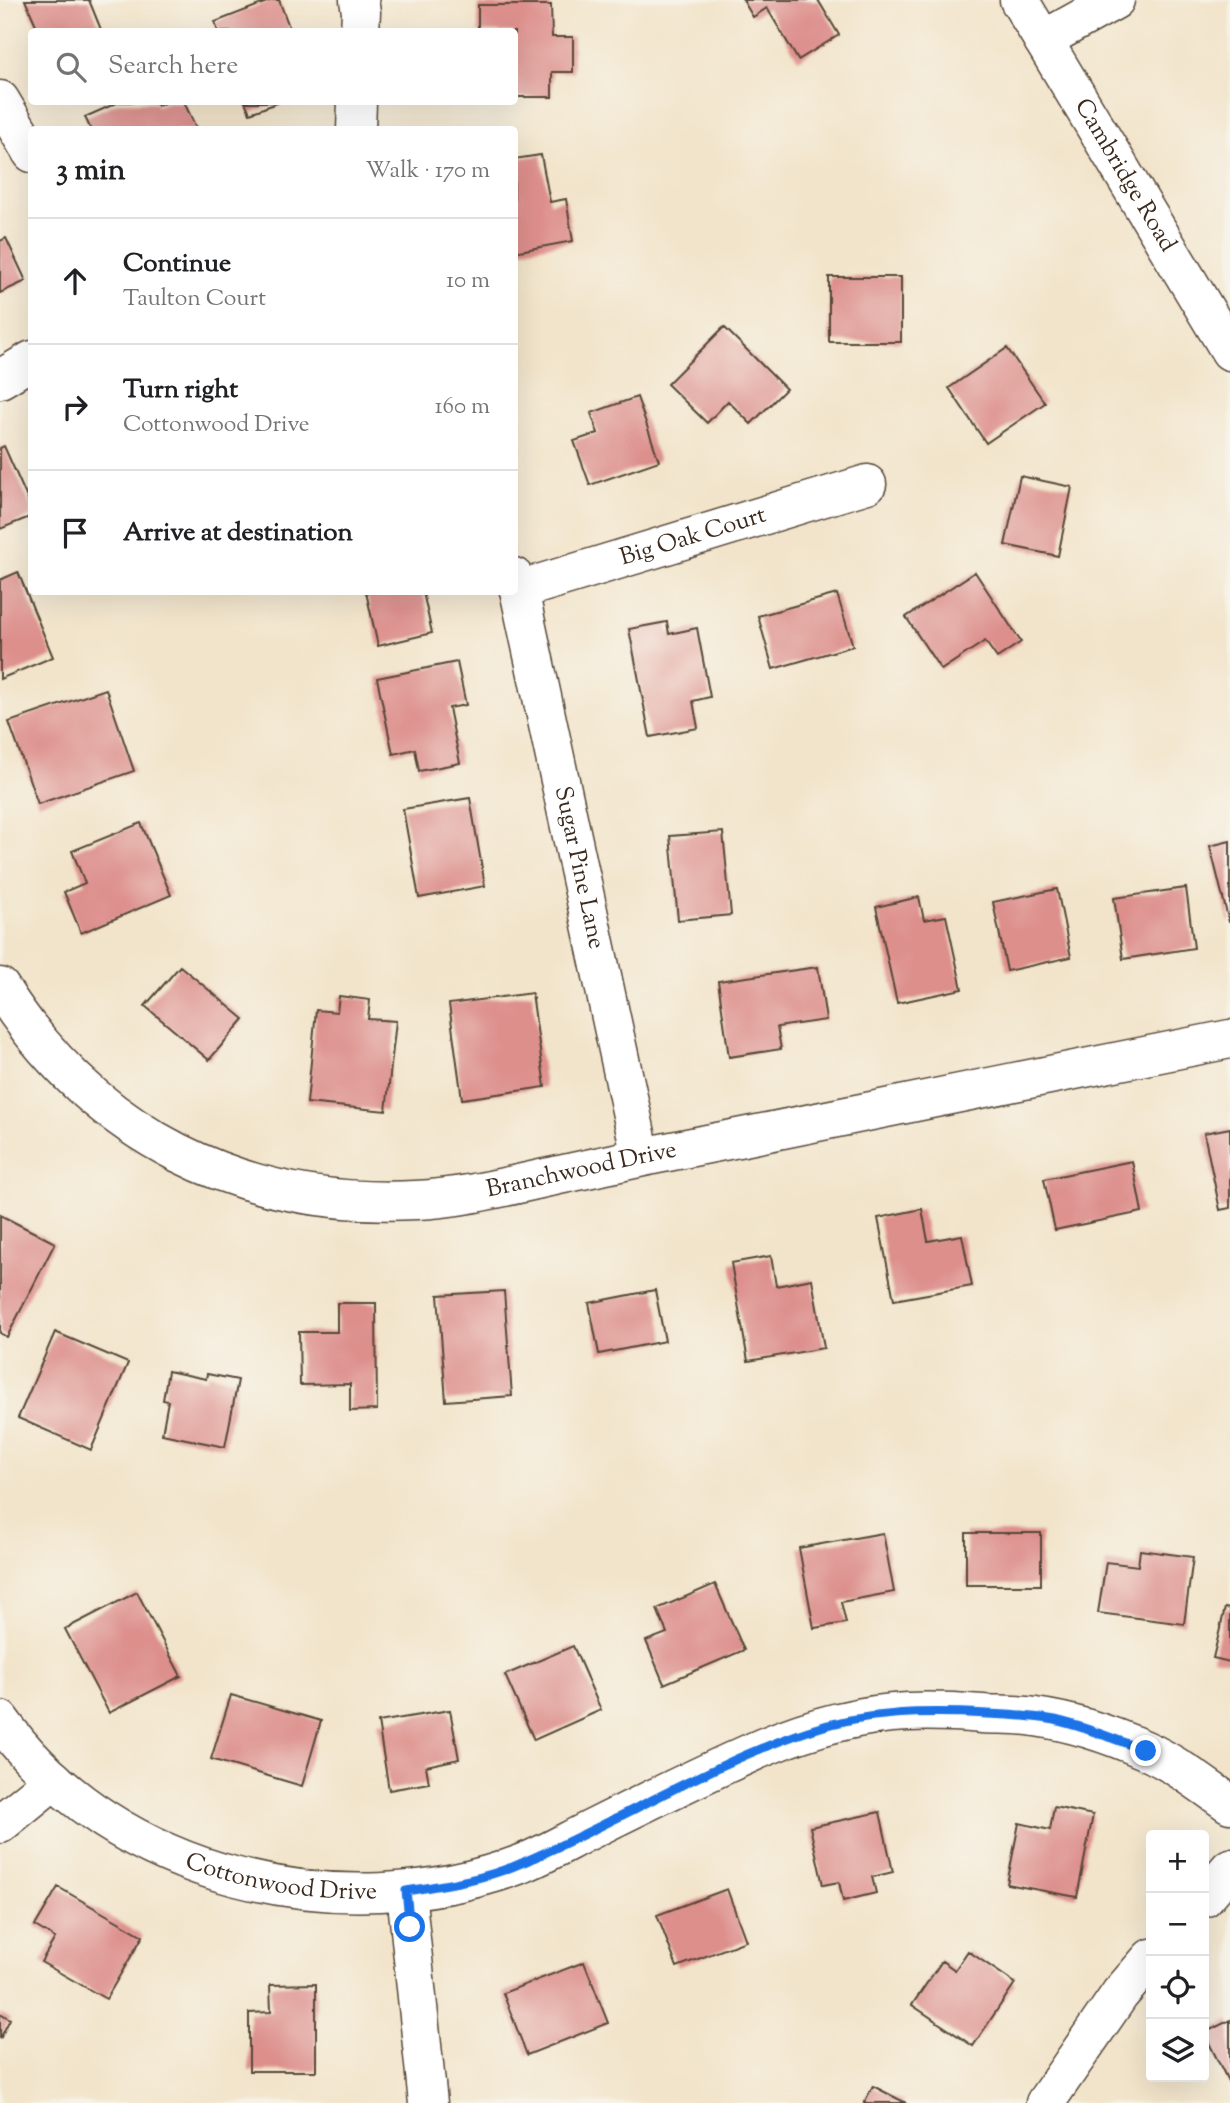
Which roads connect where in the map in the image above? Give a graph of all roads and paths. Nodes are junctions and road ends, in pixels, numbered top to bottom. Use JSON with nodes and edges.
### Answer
{"nodes":[{"id":1,"x":359,"y":0,"type":"edge"},
{"id":2,"x":1019,"y":0,"type":"edge"},
{"id":3,"x":1115,"y":0,"type":"edge"},
{"id":4,"x":360,"y":28,"type":"edge"},
{"id":5,"x":1043,"y":40,"type":"junction"},
{"id":6,"x":0,"y":100,"type":"edge"},
{"id":7,"x":357,"y":105,"type":"edge"},
{"id":8,"x":356,"y":126,"type":"edge"},
{"id":9,"x":28,"y":146,"type":"edge"},
{"id":10,"x":1230,"y":351,"type":"edge"},
{"id":11,"x":28,"y":362,"type":"edge"},
{"id":12,"x":0,"y":379,"type":"edge"},
{"id":13,"x":867,"y":484,"type":"dead end"},
{"id":14,"x":518,"y":583,"type":"edge"},
{"id":15,"x":518,"y":588,"type":"edge"},
{"id":16,"x":0,"y":987,"type":"edge"},
{"id":17,"x":1230,"y":1039,"type":"edge"},
{"id":18,"x":641,"y":1157,"type":"junction"},
{"id":19,"x":0,"y":1720,"type":"edge"},
{"id":20,"x":54,"y":1780,"type":"junction"},
{"id":21,"x":1230,"y":1804,"type":"edge"},
{"id":22,"x":0,"y":1824,"type":"edge"},
{"id":23,"x":1230,"y":1868,"type":"edge"},
{"id":24,"x":406,"y":1891,"type":"junction"},
{"id":25,"x":1208,"y":1893,"type":"edge"},
{"id":26,"x":1146,"y":1964,"type":"edge"},
{"id":27,"x":428,"y":2103,"type":"edge"},
{"id":28,"x":1045,"y":2103,"type":"edge"}],
"edges":[{"from":1,"to":4,"type":"street"},
{"from":2,"to":5,"type":"street","name":"Cambridge Road"},
{"from":3,"to":5,"type":"street"},
{"from":5,"to":10,"type":"street","name":"Cambridge Road"},
{"from":6,"to":9,"type":"street"},
{"from":7,"to":8,"type":"street"},
{"from":11,"to":12,"type":"street"},
{"from":13,"to":14,"type":"street","name":"Big Oak Court"},
{"from":15,"to":18,"type":"street","name":"Sugar Pine Lane"},
{"from":16,"to":18,"type":"street","name":"Branchwood Drive"},
{"from":17,"to":18,"type":"street","name":"Branchwood Drive"},
{"from":19,"to":20,"type":"street","name":"Cottonwood Drive"},
{"from":20,"to":22,"type":"street"},
{"from":20,"to":24,"type":"street","name":"Cottonwood Drive"},
{"from":21,"to":24,"type":"street","name":"Cottonwood Drive"},
{"from":23,"to":25,"type":"street"},
{"from":24,"to":27,"type":"street"},
{"from":26,"to":28,"type":"street"}]}
